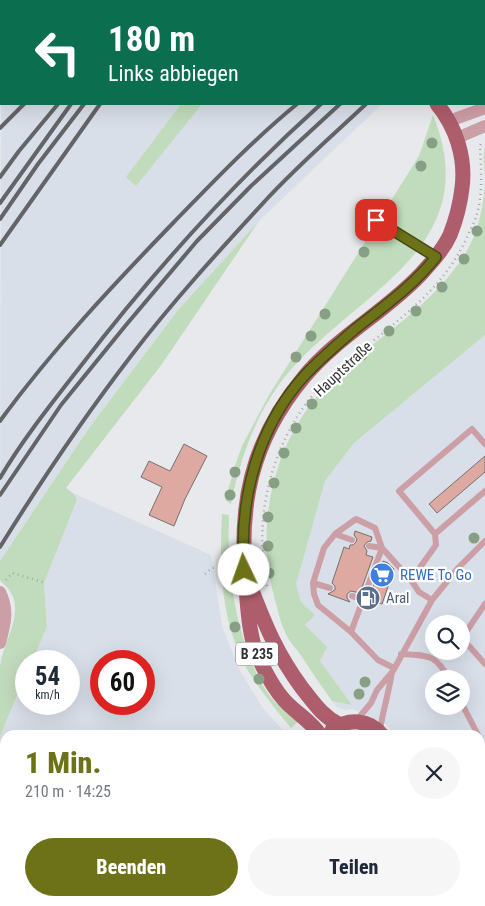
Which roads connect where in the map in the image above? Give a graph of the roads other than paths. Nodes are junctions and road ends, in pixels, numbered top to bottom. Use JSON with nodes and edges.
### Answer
{"nodes":[{"id":1,"x":438,"y":105,"type":"edge"},
{"id":2,"x":485,"y":108,"type":"edge"},
{"id":3,"x":449,"y":121,"type":"junction"},
{"id":4,"x":485,"y":126,"type":"edge"},
{"id":5,"x":457,"y":138,"type":"junction"},
{"id":6,"x":376,"y":220,"type":"dead end"},
{"id":7,"x":436,"y":257,"type":"junction"},
{"id":8,"x":485,"y":444,"type":"edge"},
{"id":9,"x":485,"y":491,"type":"edge"},
{"id":10,"x":335,"y":534,"type":"junction"},
{"id":11,"x":435,"y":534,"type":"junction"},
{"id":12,"x":352,"y":540,"type":"dead end"},
{"id":13,"x":485,"y":540,"type":"edge"},
{"id":14,"x":369,"y":546,"type":"dead end"},
{"id":15,"x":382,"y":548,"type":"junction"},
{"id":16,"x":244,"y":570,"type":"junction"},
{"id":17,"x":411,"y":580,"type":"junction"},
{"id":18,"x":313,"y":582,"type":"junction"},
{"id":19,"x":2,"y":588,"type":"edge"},
{"id":20,"x":330,"y":588,"type":"dead end"},
{"id":21,"x":352,"y":596,"type":"dead end"},
{"id":22,"x":363,"y":599,"type":"junction"},
{"id":23,"x":432,"y":600,"type":"junction"},
{"id":24,"x":485,"y":604,"type":"edge"},
{"id":25,"x":351,"y":632,"type":"junction"},
{"id":26,"x":0,"y":643,"type":"edge"},
{"id":27,"x":401,"y":654,"type":"junction"},
{"id":28,"x":485,"y":664,"type":"edge"},
{"id":29,"x":393,"y":669,"type":"junction"},
{"id":30,"x":444,"y":670,"type":"edge"},
{"id":31,"x":468,"y":715,"type":"edge"},
{"id":32,"x":356,"y":721,"type":"junction"},
{"id":33,"x":340,"y":725,"type":"junction"},
{"id":34,"x":316,"y":730,"type":"edge"},
{"id":35,"x":334,"y":730,"type":"edge"},
{"id":36,"x":376,"y":730,"type":"edge"},
{"id":37,"x":381,"y":730,"type":"edge"},
{"id":38,"x":476,"y":730,"type":"edge"}],
"edges":[{"from":1,"to":3,"type":"main road","name":"Hauptstraße","number":"B 235"},
{"from":2,"to":3,"type":"street"},
{"from":3,"to":5,"type":"main road","name":"Hauptstraße","number":"B 235"},
{"from":4,"to":5,"type":"street"},
{"from":5,"to":7,"type":"main road","name":"Hauptstraße","number":"B 235"},
{"from":6,"to":7,"type":"lane"},
{"from":7,"to":16,"type":"main road","name":"Hauptstraße","number":"B 235"},
{"from":8,"to":11,"type":"lane"},
{"from":9,"to":11,"type":"lane"},
{"from":10,"to":12,"type":"lane"},
{"from":10,"to":15,"type":"lane"},
{"from":10,"to":18,"type":"lane"},
{"from":11,"to":17,"type":"lane"},
{"from":13,"to":23,"type":"lane"},
{"from":14,"to":15,"type":"lane"},
{"from":15,"to":17,"type":"lane"},
{"from":15,"to":22,"type":"lane"},
{"from":16,"to":33,"type":"main road","name":"Hauptstraße","number":"B 235"},
{"from":16,"to":34,"type":"main road","name":"Hauptstraße","number":"B 235"},
{"from":17,"to":23,"type":"lane"},
{"from":18,"to":20,"type":"lane"},
{"from":18,"to":25,"type":"lane"},
{"from":19,"to":26,"type":"street"},
{"from":21,"to":22,"type":"lane"},
{"from":22,"to":25,"type":"lane"},
{"from":23,"to":27,"type":"lane"},
{"from":24,"to":28,"type":"lane"},
{"from":25,"to":29,"type":"lane"},
{"from":27,"to":29,"type":"lane"},
{"from":27,"to":30,"type":"lane"},
{"from":29,"to":32,"type":"lane"},
{"from":29,"to":37,"type":"lane"},
{"from":31,"to":38,"type":"lane"},
{"from":32,"to":33,"type":"main road"},
{"from":32,"to":36,"type":"main road"},
{"from":33,"to":35,"type":"main road"}]}
